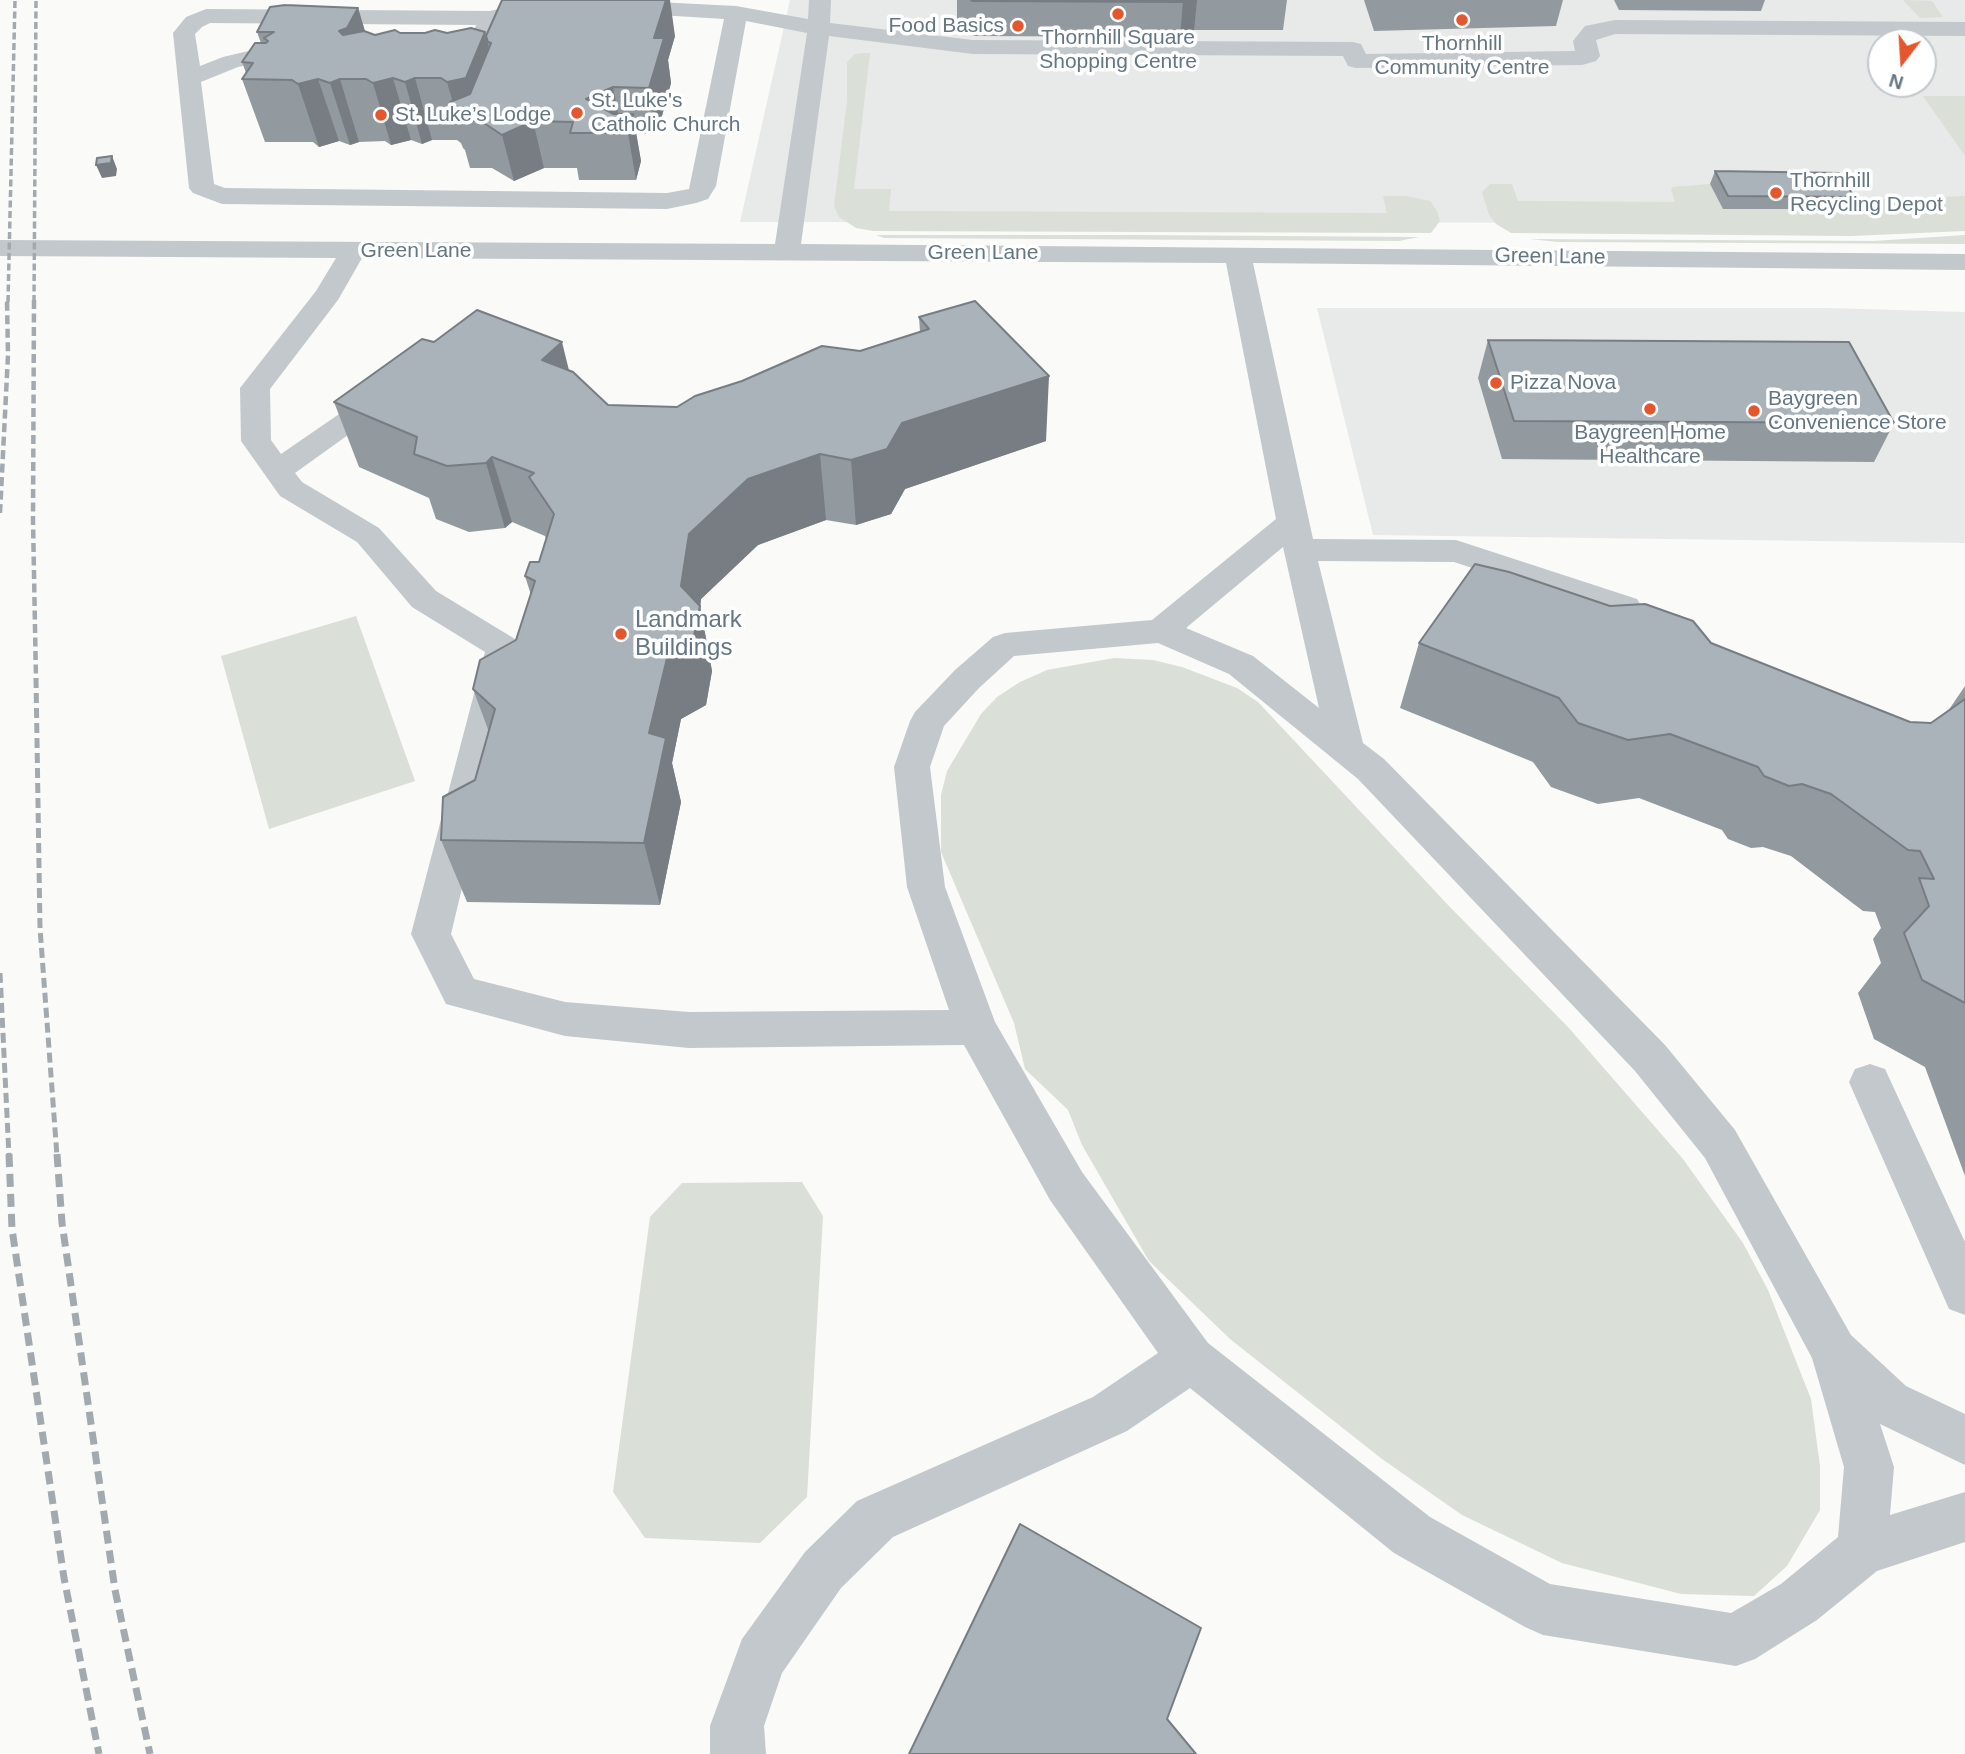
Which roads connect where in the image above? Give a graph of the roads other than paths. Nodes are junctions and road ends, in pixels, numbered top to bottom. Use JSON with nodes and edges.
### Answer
{"nodes":[{"id":1,"x":820,"y":0,"type":"edge"},
{"id":2,"x":568,"y":5,"type":"edge"},
{"id":3,"x":595,"y":6,"type":"edge"},
{"id":4,"x":736,"y":13,"type":"junction"},
{"id":5,"x":490,"y":18,"type":"junction"},
{"id":6,"x":819,"y":28,"type":"junction"},
{"id":7,"x":1965,"y":29,"type":"edge"},
{"id":8,"x":325,"y":57,"type":"edge"},
{"id":9,"x":435,"y":58,"type":"edge"},
{"id":10,"x":189,"y":79,"type":"junction"},
{"id":11,"x":318,"y":197,"type":"junction"},
{"id":12,"x":0,"y":248,"type":"edge"},
{"id":13,"x":292,"y":251,"type":"junction"},
{"id":14,"x":354,"y":251,"type":"junction"},
{"id":15,"x":787,"y":252,"type":"junction"},
{"id":16,"x":1238,"y":255,"type":"junction"},
{"id":17,"x":1965,"y":262,"type":"edge"},
{"id":18,"x":407,"y":379,"type":"edge"},
{"id":19,"x":277,"y":471,"type":"junction"},
{"id":20,"x":1296,"y":536,"type":"junction"},
{"id":21,"x":1625,"y":607,"type":"edge"},
{"id":22,"x":1161,"y":631,"type":"junction"},
{"id":23,"x":1346,"y":748,"type":"junction"},
{"id":24,"x":975,"y":1027,"type":"junction"},
{"id":25,"x":1870,"y":1082,"type":"dead end"},
{"id":26,"x":1965,"y":1293,"type":"edge"},
{"id":27,"x":1835,"y":1351,"type":"junction"},
{"id":28,"x":1191,"y":1359,"type":"junction"},
{"id":29,"x":1965,"y":1440,"type":"edge"},
{"id":30,"x":1965,"y":1517,"type":"edge"},
{"id":31,"x":1862,"y":1550,"type":"junction"},
{"id":32,"x":738,"y":1754,"type":"edge"}],
"edges":[{"from":1,"to":6,"type":"street"},
{"from":2,"to":5,"type":"street"},
{"from":3,"to":4,"type":"street"},
{"from":4,"to":6,"type":"street"},
{"from":4,"to":11,"type":"street"},
{"from":5,"to":9,"type":"street"},
{"from":5,"to":10,"type":"street"},
{"from":6,"to":7,"type":"street"},
{"from":6,"to":15,"type":"street"},
{"from":8,"to":10,"type":"street"},
{"from":10,"to":11,"type":"street"},
{"from":11,"to":13,"type":"street"},
{"from":12,"to":13,"type":"street","name":"Green Lane"},
{"from":13,"to":14,"type":"street","name":"Green Lane"},
{"from":14,"to":15,"type":"street","name":"Green Lane"},
{"from":14,"to":19,"type":"street"},
{"from":15,"to":16,"type":"street","name":"Green Lane"},
{"from":16,"to":17,"type":"street","name":"Green Lane"},
{"from":16,"to":20,"type":"street"},
{"from":18,"to":19,"type":"street"},
{"from":19,"to":24,"type":"street"},
{"from":20,"to":21,"type":"street"},
{"from":20,"to":22,"type":"street"},
{"from":20,"to":23,"type":"street"},
{"from":22,"to":23,"type":"street"},
{"from":22,"to":24,"type":"street"},
{"from":23,"to":27,"type":"street"},
{"from":24,"to":28,"type":"street"},
{"from":25,"to":26,"type":"street"},
{"from":27,"to":29,"type":"street"},
{"from":27,"to":31,"type":"street"},
{"from":28,"to":31,"type":"street"},
{"from":28,"to":32,"type":"street"},
{"from":30,"to":31,"type":"street"}]}
